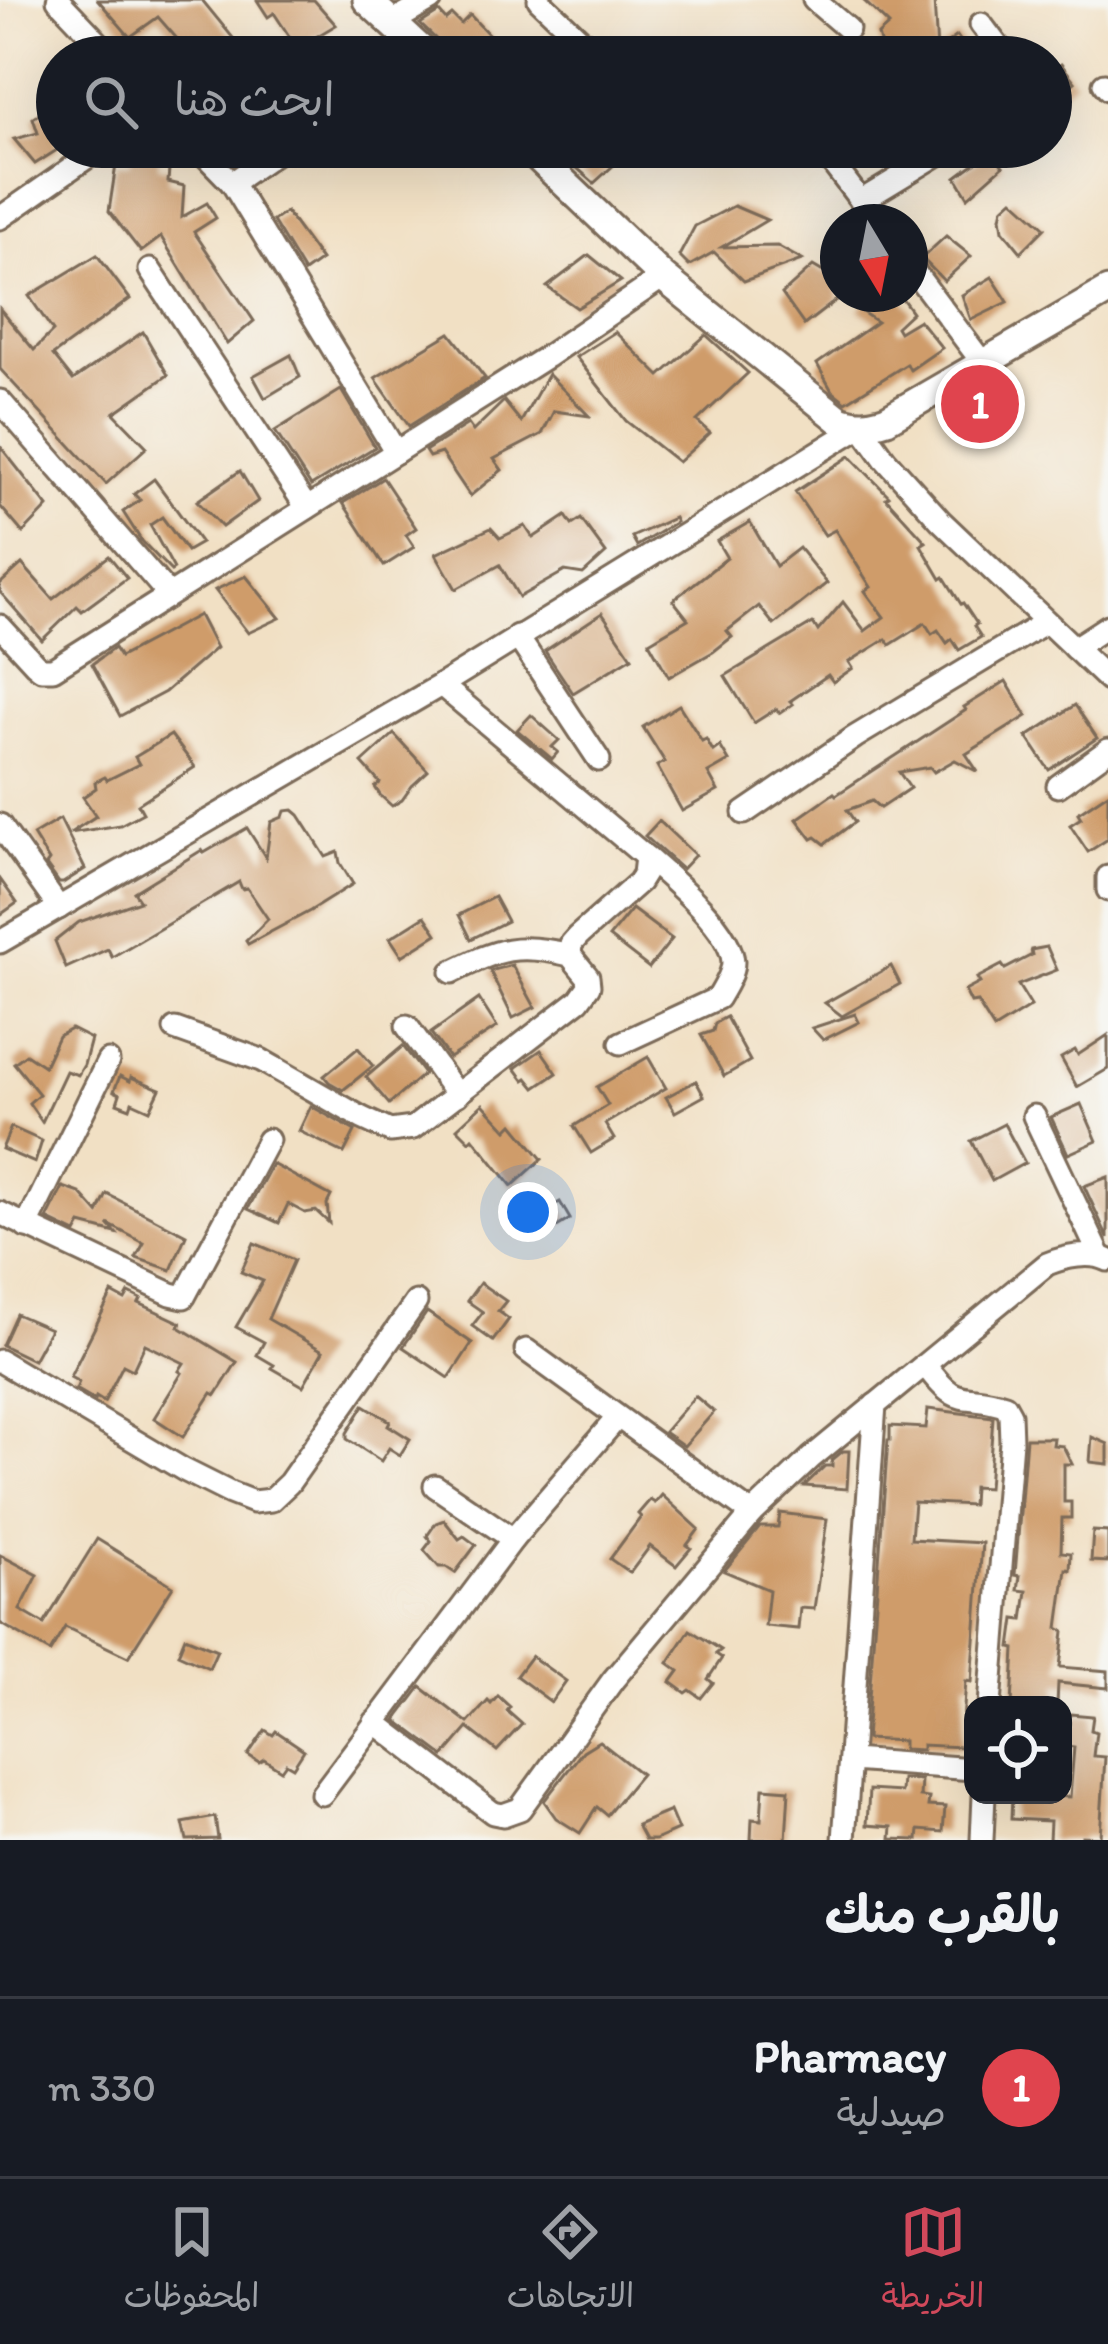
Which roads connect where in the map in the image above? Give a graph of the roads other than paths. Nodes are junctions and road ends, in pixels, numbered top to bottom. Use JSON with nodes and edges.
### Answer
{"nodes":[{"id":1,"x":58,"y":0,"type":"edge"},
{"id":2,"x":367,"y":0,"type":"edge"},
{"id":3,"x":431,"y":0,"type":"edge"},
{"id":4,"x":539,"y":0,"type":"edge"},
{"id":5,"x":814,"y":0,"type":"edge"},
{"id":6,"x":391,"y":23,"type":"junction"},
{"id":7,"x":981,"y":24,"type":"dead end"},
{"id":8,"x":848,"y":29,"type":"dead end"},
{"id":9,"x":92,"y":36,"type":"edge"},
{"id":10,"x":404,"y":36,"type":"edge"},
{"id":11,"x":577,"y":36,"type":"edge"},
{"id":12,"x":990,"y":36,"type":"edge"},
{"id":13,"x":72,"y":168,"type":"edge"},
{"id":14,"x":217,"y":168,"type":"edge"},
{"id":15,"x":254,"y":168,"type":"edge"},
{"id":16,"x":548,"y":168,"type":"edge"},
{"id":17,"x":836,"y":168,"type":"edge"},
{"id":18,"x":915,"y":168,"type":"edge"},
{"id":19,"x":232,"y":183,"type":"junction"},
{"id":20,"x":861,"y":201,"type":"junction"},
{"id":21,"x":863,"y":204,"type":"edge"},
{"id":22,"x":0,"y":218,"type":"edge"},
{"id":23,"x":150,"y":269,"type":"dead end"},
{"id":24,"x":663,"y":277,"type":"junction"},
{"id":25,"x":928,"y":290,"type":"edge"},
{"id":26,"x":1108,"y":291,"type":"edge"},
{"id":27,"x":982,"y":362,"type":"junction"},
{"id":28,"x":0,"y":401,"type":"edge"},
{"id":29,"x":861,"y":426,"type":"junction"},
{"id":30,"x":395,"y":452,"type":"junction"},
{"id":31,"x":308,"y":508,"type":"junction"},
{"id":32,"x":169,"y":595,"type":"junction"},
{"id":33,"x":1046,"y":622,"type":"junction"},
{"id":34,"x":0,"y":626,"type":"edge"},
{"id":35,"x":1108,"y":626,"type":"edge"},
{"id":36,"x":517,"y":636,"type":"junction"},
{"id":37,"x":1073,"y":648,"type":"junction"},
{"id":38,"x":1108,"y":680,"type":"edge"},
{"id":39,"x":441,"y":685,"type":"junction"},
{"id":40,"x":1108,"y":750,"type":"edge"},
{"id":41,"x":599,"y":760,"type":"dead end"},
{"id":42,"x":1058,"y":786,"type":"dead end"},
{"id":43,"x":744,"y":813,"type":"dead end"},
{"id":44,"x":0,"y":825,"type":"edge"},
{"id":45,"x":646,"y":857,"type":"junction"},
{"id":46,"x":1108,"y":877,"type":"edge"},
{"id":47,"x":1108,"y":890,"type":"edge"},
{"id":48,"x":59,"y":908,"type":"junction"},
{"id":49,"x":0,"y":942,"type":"edge"},
{"id":50,"x":570,"y":955,"type":"junction"},
{"id":51,"x":452,"y":972,"type":"dead end"},
{"id":52,"x":407,"y":1025,"type":"dead end"},
{"id":53,"x":175,"y":1029,"type":"dead end"},
{"id":54,"x":622,"y":1043,"type":"dead end"},
{"id":55,"x":108,"y":1061,"type":"dead end"},
{"id":56,"x":457,"y":1094,"type":"junction"},
{"id":57,"x":1034,"y":1116,"type":"dead end"},
{"id":58,"x":268,"y":1140,"type":"dead end"},
{"id":59,"x":0,"y":1214,"type":"edge"},
{"id":60,"x":26,"y":1227,"type":"junction"},
{"id":61,"x":1104,"y":1258,"type":"edge"},
{"id":62,"x":416,"y":1301,"type":"dead end"},
{"id":63,"x":526,"y":1350,"type":"dead end"},
{"id":64,"x":0,"y":1361,"type":"edge"},
{"id":65,"x":926,"y":1366,"type":"junction"},
{"id":66,"x":875,"y":1405,"type":"junction"},
{"id":67,"x":617,"y":1418,"type":"junction"},
{"id":68,"x":435,"y":1486,"type":"dead end"},
{"id":69,"x":752,"y":1514,"type":"junction"},
{"id":70,"x":513,"y":1539,"type":"junction"},
{"id":71,"x":991,"y":1696,"type":"edge"},
{"id":72,"x":375,"y":1722,"type":"junction"},
{"id":73,"x":851,"y":1760,"type":"junction"},
{"id":74,"x":964,"y":1768,"type":"edge"},
{"id":75,"x":322,"y":1795,"type":"dead end"},
{"id":76,"x":984,"y":1804,"type":"edge"},
{"id":77,"x":844,"y":1840,"type":"edge"},
{"id":78,"x":982,"y":1840,"type":"edge"}],
"edges":[{"from":1,"to":9,"type":"street"},
{"from":2,"to":6,"type":"street"},
{"from":3,"to":6,"type":"street"},
{"from":4,"to":11,"type":"street"},
{"from":5,"to":8,"type":"street"},
{"from":6,"to":10,"type":"street"},
{"from":7,"to":12,"type":"street"},
{"from":13,"to":22,"type":"street"},
{"from":14,"to":19,"type":"street"},
{"from":15,"to":19,"type":"street"},
{"from":16,"to":24,"type":"street"},
{"from":17,"to":20,"type":"street"},
{"from":18,"to":20,"type":"street"},
{"from":19,"to":30,"type":"street"},
{"from":20,"to":21,"type":"street"},
{"from":23,"to":31,"type":"street"},
{"from":24,"to":29,"type":"street"},
{"from":24,"to":30,"type":"street"},
{"from":25,"to":27,"type":"street"},
{"from":26,"to":27,"type":"street"},
{"from":27,"to":29,"type":"street"},
{"from":28,"to":32,"type":"street"},
{"from":29,"to":33,"type":"street"},
{"from":29,"to":36,"type":"street"},
{"from":30,"to":31,"type":"street"},
{"from":31,"to":32,"type":"street"},
{"from":32,"to":34,"type":"street"},
{"from":33,"to":37,"type":"street"},
{"from":33,"to":43,"type":"street"},
{"from":35,"to":37,"type":"street"},
{"from":36,"to":39,"type":"street"},
{"from":36,"to":41,"type":"street"},
{"from":37,"to":38,"type":"street"},
{"from":39,"to":45,"type":"street"},
{"from":39,"to":48,"type":"street"},
{"from":40,"to":42,"type":"street"},
{"from":44,"to":48,"type":"street"},
{"from":45,"to":50,"type":"street"},
{"from":45,"to":54,"type":"street"},
{"from":46,"to":47,"type":"street"},
{"from":48,"to":49,"type":"street"},
{"from":50,"to":51,"type":"street"},
{"from":50,"to":56,"type":"street"},
{"from":52,"to":56,"type":"street"},
{"from":53,"to":56,"type":"street"},
{"from":55,"to":60,"type":"street"},
{"from":57,"to":61,"type":"street"},
{"from":58,"to":60,"type":"street"},
{"from":59,"to":60,"type":"street"},
{"from":61,"to":65,"type":"street"},
{"from":62,"to":64,"type":"street"},
{"from":63,"to":67,"type":"street"},
{"from":65,"to":66,"type":"street"},
{"from":65,"to":71,"type":"street"},
{"from":66,"to":69,"type":"street"},
{"from":66,"to":73,"type":"street"},
{"from":67,"to":69,"type":"street"},
{"from":67,"to":70,"type":"street"},
{"from":68,"to":70,"type":"street"},
{"from":69,"to":72,"type":"street"},
{"from":70,"to":72,"type":"street"},
{"from":72,"to":75,"type":"street"},
{"from":73,"to":74,"type":"street"},
{"from":73,"to":77,"type":"street"},
{"from":76,"to":78,"type":"street"}]}
